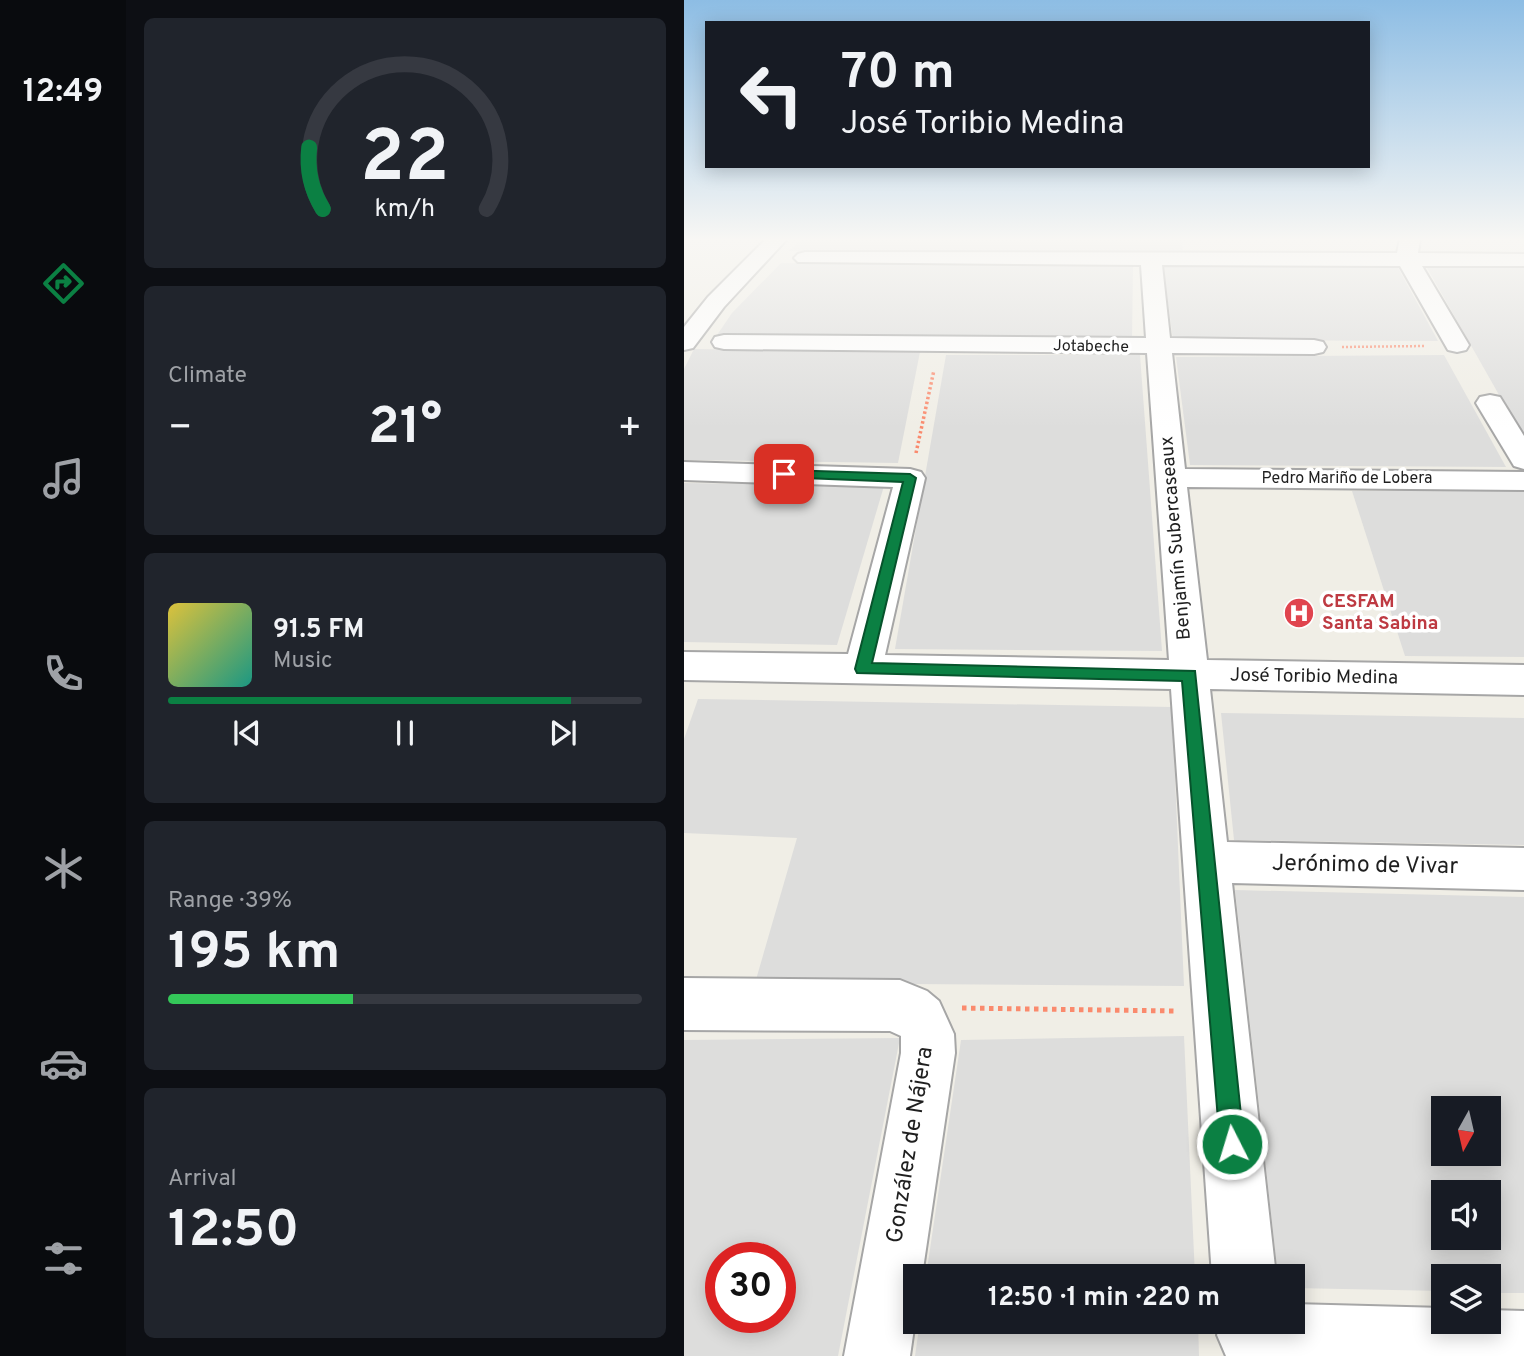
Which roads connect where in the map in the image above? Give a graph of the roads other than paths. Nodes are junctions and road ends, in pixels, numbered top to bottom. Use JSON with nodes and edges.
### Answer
{"nodes":[{"id":1,"x":716,"y":302,"type":"edge"},
{"id":2,"x":1155,"y":302,"type":"edge"},
{"id":3,"x":1436,"y":302,"type":"edge"},
{"id":4,"x":724,"y":342,"type":"dead end"},
{"id":5,"x":684,"y":343,"type":"edge"},
{"id":6,"x":1458,"y":345,"type":"road end"},
{"id":7,"x":1314,"y":347,"type":"road end"},
{"id":8,"x":1159,"y":348,"type":"junction"},
{"id":9,"x":1490,"y":403,"type":"dead end"},
{"id":10,"x":1524,"y":460,"type":"edge"},
{"id":11,"x":684,"y":471,"type":"edge"},
{"id":12,"x":1171,"y":478,"type":"junction"},
{"id":13,"x":1524,"y":481,"type":"edge"},
{"id":14,"x":863,"y":669,"type":"junction"},
{"id":15,"x":687,"y":675,"type":"edge"},
{"id":16,"x":1189,"y":675,"type":"junction"},
{"id":17,"x":1524,"y":680,"type":"edge"},
{"id":18,"x":1206,"y":862,"type":"junction"},
{"id":19,"x":1524,"y":869,"type":"edge"},
{"id":20,"x":684,"y":1004,"type":"edge"},
{"id":21,"x":1244,"y":1264,"type":"edge"},
{"id":22,"x":1305,"y":1326,"type":"edge"},
{"id":23,"x":1524,"y":1344,"type":"edge"},
{"id":24,"x":876,"y":1356,"type":"edge"}],
"edges":[{"from":1,"to":5,"type":"street"},
{"from":2,"to":8,"type":"street","name":"Benjamín Subercaseaux"},
{"from":3,"to":6,"type":"street"},
{"from":4,"to":8,"type":"street","name":"Jotabeche"},
{"from":7,"to":8,"type":"street","name":"Jotabeche"},
{"from":8,"to":12,"type":"street","name":"Benjamín Subercaseaux"},
{"from":9,"to":10,"type":"street"},
{"from":11,"to":14,"type":"street"},
{"from":12,"to":13,"type":"street","name":"Pedro Mariño de Lobera"},
{"from":12,"to":16,"type":"street","name":"Benjamín Subercaseaux"},
{"from":14,"to":15,"type":"street","name":"José Toribio Medina"},
{"from":14,"to":16,"type":"street","name":"José Toribio Medina"},
{"from":16,"to":17,"type":"street","name":"José Toribio Medina"},
{"from":16,"to":18,"type":"street","name":"Benjamín Subercaseaux"},
{"from":18,"to":19,"type":"street","name":"Jerónimo de Vivar"},
{"from":18,"to":21,"type":"street","name":"Benjamín Subercaseaux"},
{"from":20,"to":24,"type":"street","name":"González de Nájera"},
{"from":22,"to":23,"type":"street"}]}
